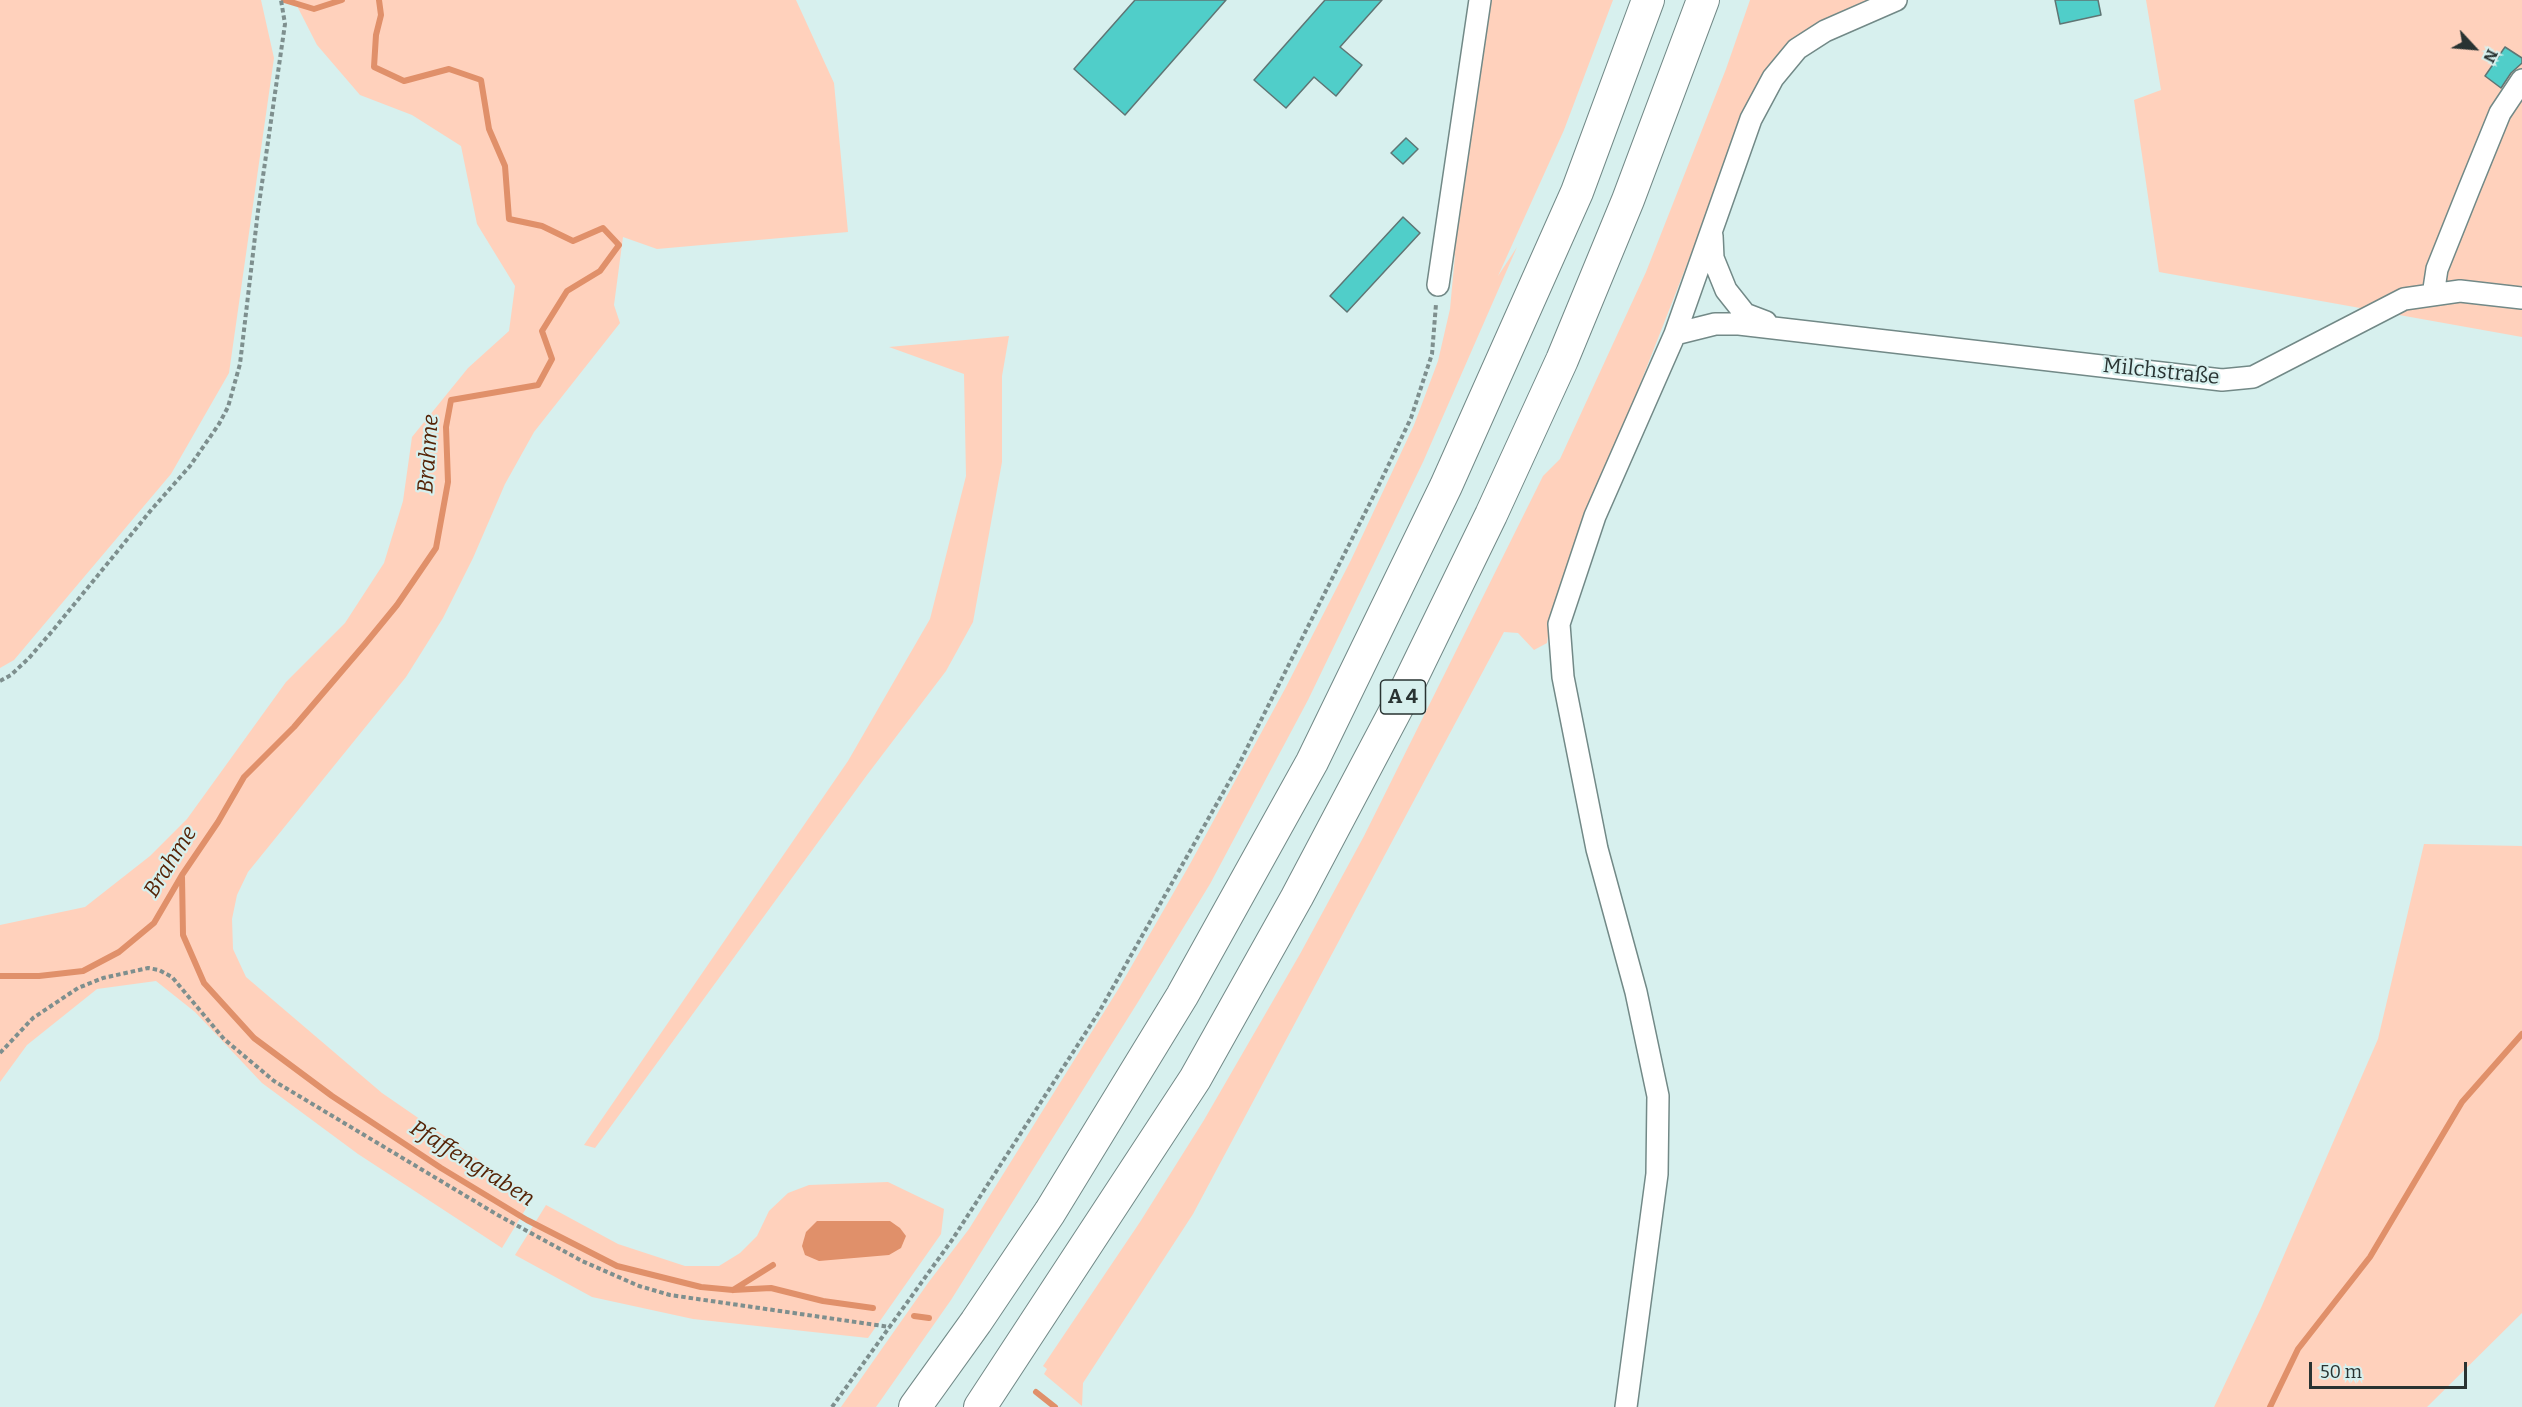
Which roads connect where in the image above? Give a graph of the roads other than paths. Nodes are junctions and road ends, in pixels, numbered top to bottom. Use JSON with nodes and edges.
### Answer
{"nodes":[{"id":1,"x":1480,"y":0,"type":"edge"},
{"id":2,"x":1648,"y":0,"type":"edge"},
{"id":3,"x":1703,"y":0,"type":"edge"},
{"id":4,"x":1896,"y":0,"type":"edge"},
{"id":5,"x":2522,"y":80,"type":"edge"},
{"id":6,"x":1712,"y":230,"type":"junction"},
{"id":7,"x":1438,"y":285,"type":"road end"},
{"id":8,"x":2433,"y":295,"type":"junction"},
{"id":9,"x":2522,"y":298,"type":"edge"},
{"id":10,"x":1783,"y":329,"type":"junction"},
{"id":11,"x":1675,"y":334,"type":"junction"},
{"id":12,"x":986,"y":1400,"type":"edge"},
{"id":13,"x":915,"y":1407,"type":"edge"},
{"id":14,"x":1626,"y":1407,"type":"edge"}],
"edges":[{"from":1,"to":7,"type":"street"},
{"from":2,"to":13,"type":"highway","number":"A 4"},
{"from":3,"to":12,"type":"highway","number":"A 4"},
{"from":4,"to":6,"type":"street"},
{"from":5,"to":8,"type":"street"},
{"from":6,"to":10,"type":"street","name":"Milchstraße"},
{"from":6,"to":11,"type":"street"},
{"from":8,"to":9,"type":"street","name":"Milchstraße"},
{"from":8,"to":10,"type":"street","name":"Milchstraße"},
{"from":10,"to":11,"type":"street","name":"Milchstraße"},
{"from":11,"to":14,"type":"street"}]}
